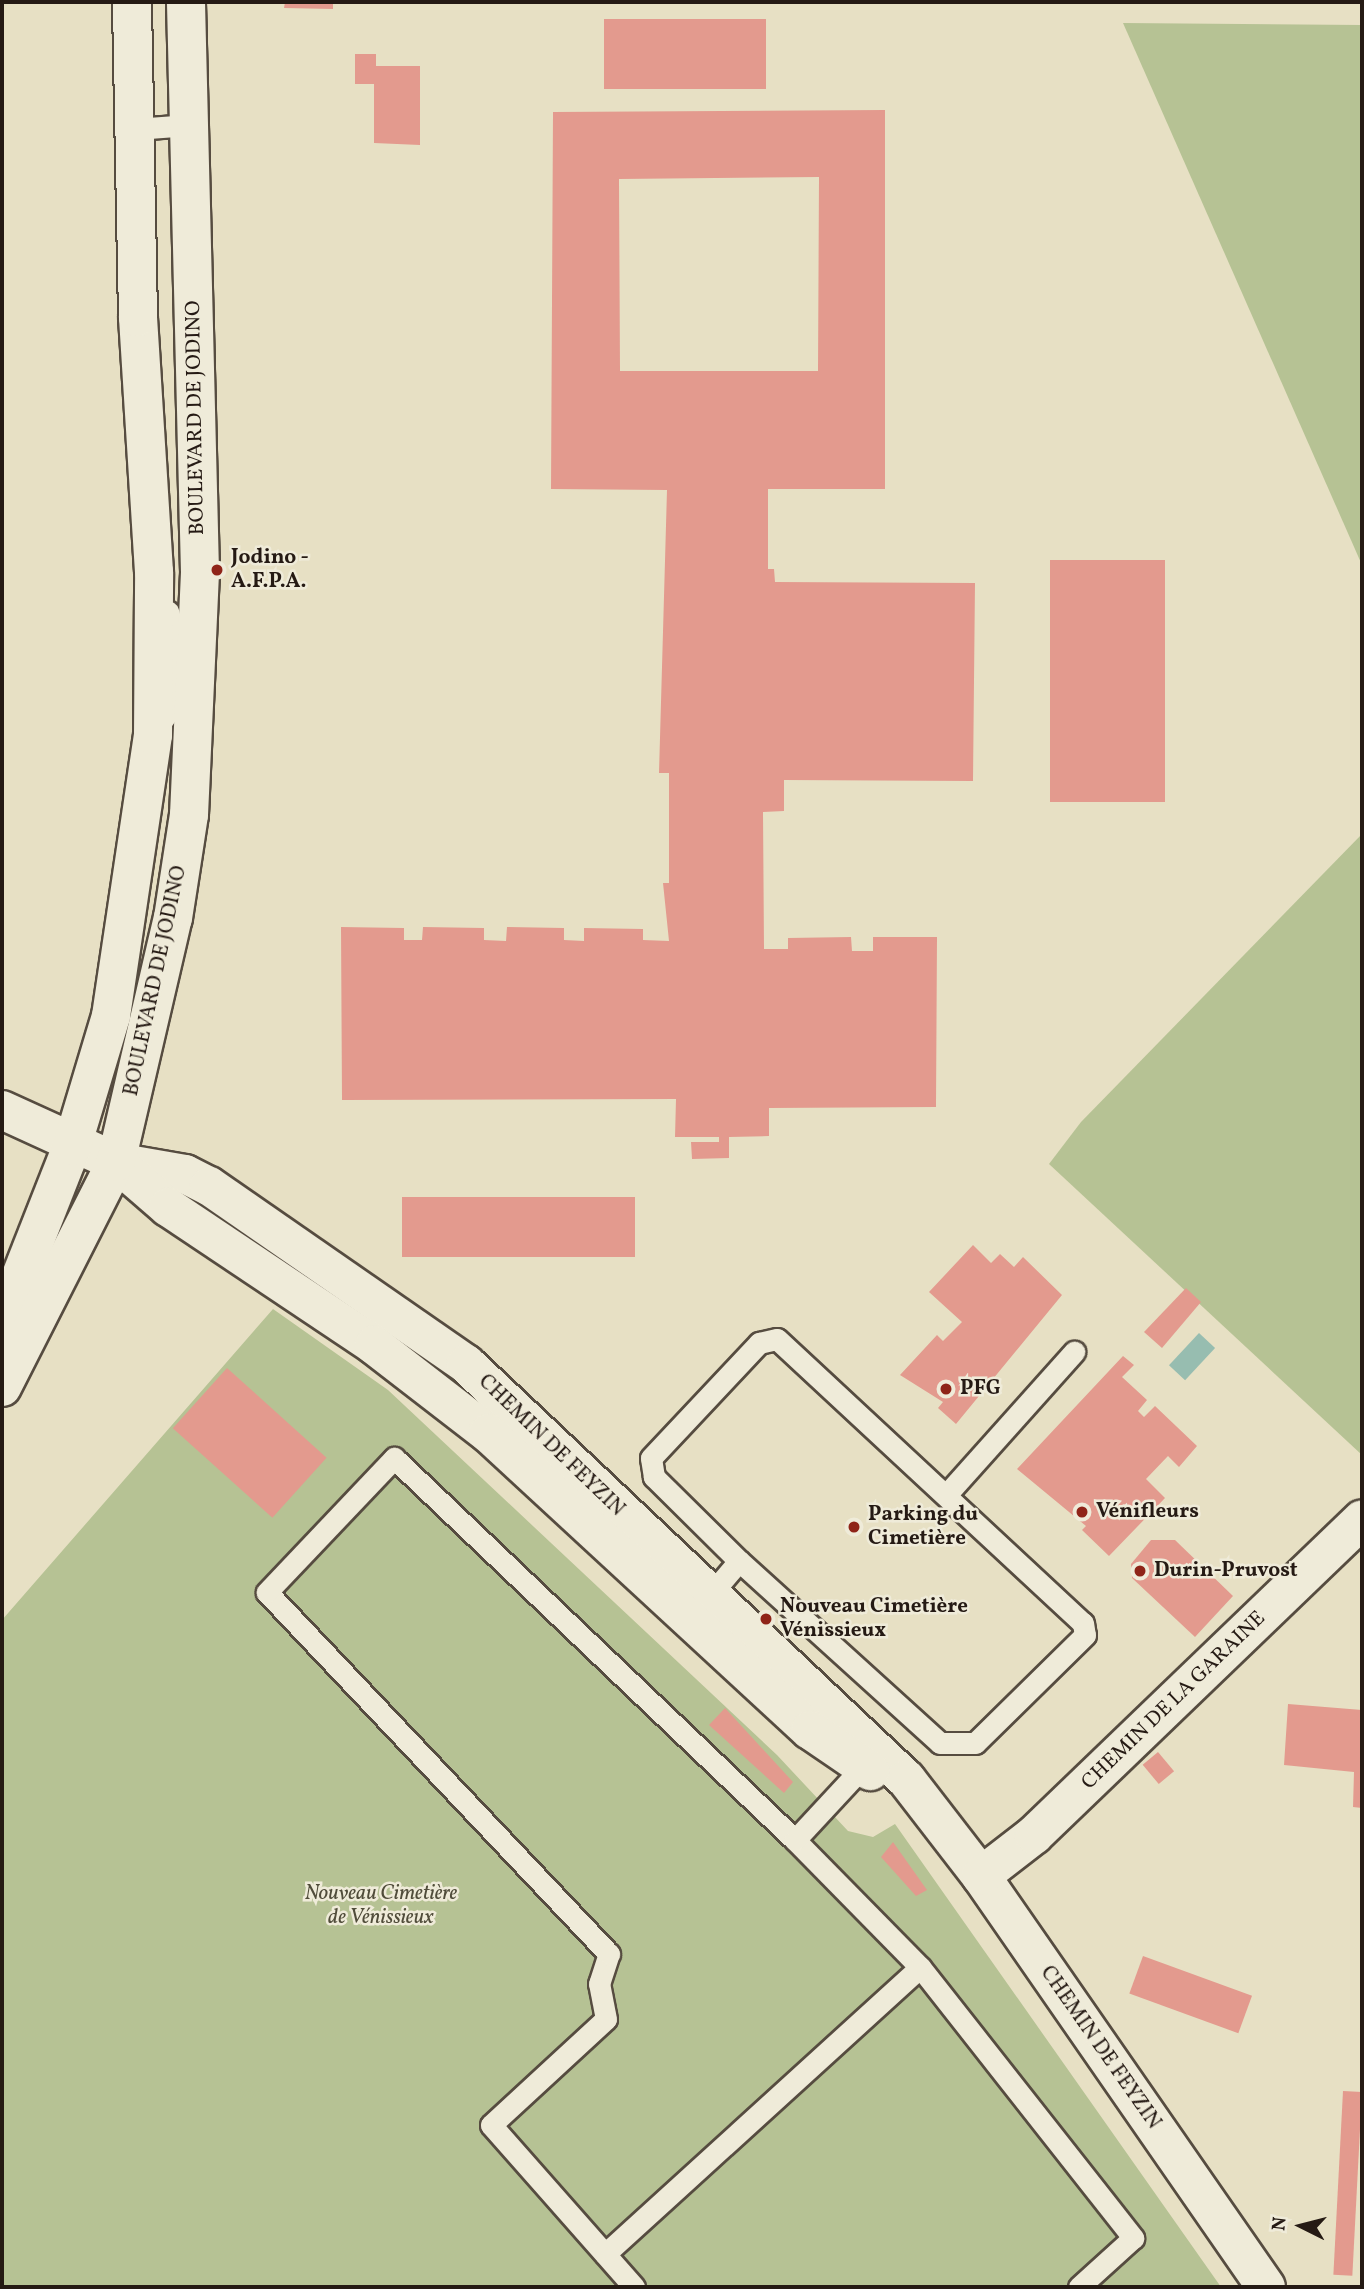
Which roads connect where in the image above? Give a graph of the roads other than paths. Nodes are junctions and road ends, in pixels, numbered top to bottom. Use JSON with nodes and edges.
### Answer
{"nodes":[{"id":1,"x":132,"y":2,"type":"edge"},
{"id":2,"x":186,"y":2,"type":"edge"},
{"id":3,"x":189,"y":125,"type":"junction"},
{"id":4,"x":135,"y":129,"type":"junction"},
{"id":5,"x":154,"y":572,"type":"junction"},
{"id":6,"x":188,"y":698,"type":"junction"},
{"id":7,"x":153,"y":735,"type":"junction"},
{"id":8,"x":2,"y":1110,"type":"edge"},
{"id":9,"x":72,"y":1146,"type":"junction"},
{"id":10,"x":116,"y":1162,"type":"junction"},
{"id":11,"x":2,"y":1324,"type":"edge"},
{"id":12,"x":1074,"y":1352,"type":"dead end"},
{"id":13,"x":2,"y":1387,"type":"edge"},
{"id":14,"x":947,"y":1494,"type":"junction"},
{"id":15,"x":1362,"y":1519,"type":"edge"},
{"id":16,"x":739,"y":1561,"type":"junction"},
{"id":17,"x":698,"y":1608,"type":"junction"},
{"id":18,"x":871,"y":1759,"type":"junction"},
{"id":19,"x":795,"y":1840,"type":"junction"},
{"id":20,"x":981,"y":1876,"type":"junction"},
{"id":21,"x":920,"y":1967,"type":"junction"},
{"id":22,"x":605,"y":2254,"type":"junction"},
{"id":23,"x":634,"y":2287,"type":"edge"},
{"id":24,"x":1079,"y":2287,"type":"edge"},
{"id":25,"x":1266,"y":2287,"type":"edge"}],
"edges":[{"from":1,"to":4,"type":"street","name":"BOULEVARD DE JODINO"},
{"from":2,"to":3,"type":"street","name":"BOULEVARD DE JODINO"},
{"from":3,"to":4,"type":"lane"},
{"from":3,"to":6,"type":"street","name":"BOULEVARD DE JODINO"},
{"from":4,"to":5,"type":"street","name":"BOULEVARD DE JODINO"},
{"from":5,"to":6,"type":"lane"},
{"from":5,"to":7,"type":"street","name":"BOULEVARD DE JODINO"},
{"from":6,"to":7,"type":"lane"},
{"from":6,"to":10,"type":"street","name":"BOULEVARD DE JODINO"},
{"from":7,"to":9,"type":"street","name":"BOULEVARD DE JODINO"},
{"from":8,"to":9,"type":"street","name":"CHEMIN DE FEYZIN"},
{"from":9,"to":10,"type":"street","name":"CHEMIN DE FEYZIN"},
{"from":9,"to":11,"type":"street","name":"BOULEVARD DE JODINO"},
{"from":10,"to":13,"type":"street","name":"BOULEVARD DE JODINO"},
{"from":10,"to":17,"type":"street","name":"CHEMIN DE FEYZIN"},
{"from":12,"to":14,"type":"lane"},
{"from":14,"to":16,"type":"lane"},
{"from":14,"to":16,"type":"lane"},
{"from":15,"to":20,"type":"street","name":"CHEMIN DE LA GARAINE"},
{"from":16,"to":17,"type":"lane"},
{"from":17,"to":18,"type":"street","name":"CHEMIN DE FEYZIN"},
{"from":18,"to":19,"type":"lane"},
{"from":18,"to":20,"type":"street","name":"CHEMIN DE FEYZIN"},
{"from":19,"to":21,"type":"lane"},
{"from":19,"to":22,"type":"lane"},
{"from":20,"to":25,"type":"street","name":"CHEMIN DE FEYZIN"},
{"from":21,"to":22,"type":"lane"},
{"from":21,"to":24,"type":"lane"},
{"from":22,"to":23,"type":"lane"}]}
